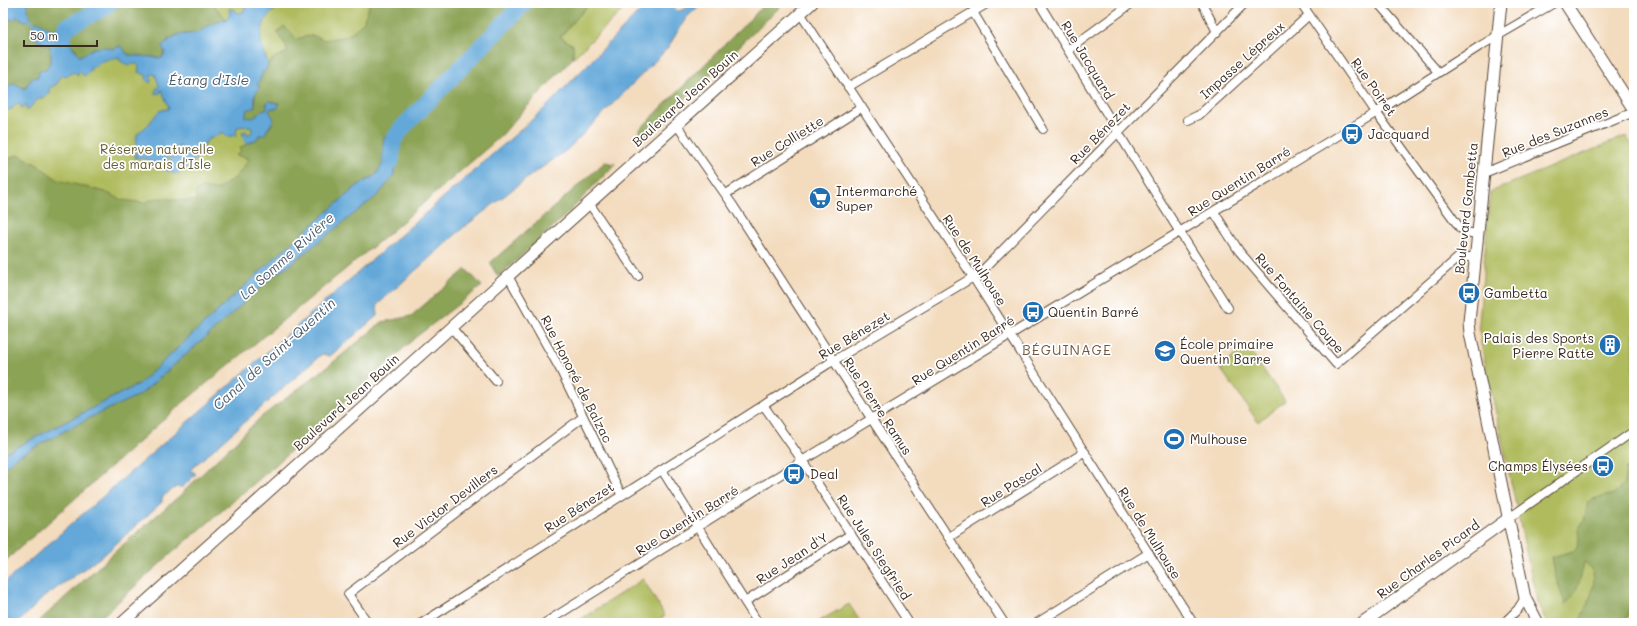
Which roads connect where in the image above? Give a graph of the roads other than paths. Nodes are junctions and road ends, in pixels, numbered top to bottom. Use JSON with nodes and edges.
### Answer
{"nodes":[{"id":1,"x":812,"y":3,"type":"edge"},
{"id":2,"x":988,"y":3,"type":"edge"},
{"id":3,"x":1039,"y":3,"type":"edge"},
{"id":4,"x":1132,"y":3,"type":"edge"},
{"id":5,"x":1202,"y":3,"type":"edge"},
{"id":6,"x":1245,"y":3,"type":"edge"},
{"id":7,"x":1301,"y":3,"type":"edge"},
{"id":8,"x":1378,"y":3,"type":"edge"},
{"id":9,"x":1500,"y":3,"type":"edge"},
{"id":10,"x":1554,"y":3,"type":"edge"},
{"id":11,"x":1566,"y":3,"type":"edge"},
{"id":12,"x":973,"y":12,"type":"junction"},
{"id":13,"x":800,"y":13,"type":"junction"},
{"id":14,"x":1309,"y":15,"type":"junction"},
{"id":15,"x":1217,"y":32,"type":"junction"},
{"id":16,"x":1497,"y":38,"type":"junction"},
{"id":17,"x":1068,"y":50,"type":"junction"},
{"id":18,"x":1438,"y":72,"type":"junction"},
{"id":19,"x":848,"y":87,"type":"junction"},
{"id":20,"x":862,"y":108,"type":"junction"},
{"id":21,"x":1634,"y":111,"type":"edge"},
{"id":22,"x":1377,"y":112,"type":"junction"},
{"id":23,"x":1188,"y":120,"type":"dead end"},
{"id":24,"x":676,"y":124,"type":"junction"},
{"id":25,"x":1043,"y":129,"type":"dead end"},
{"id":26,"x":1118,"y":132,"type":"junction"},
{"id":27,"x":1484,"y":173,"type":"junction"},
{"id":28,"x":726,"y":194,"type":"junction"},
{"id":29,"x":589,"y":203,"type":"junction"},
{"id":30,"x":1214,"y":212,"type":"junction"},
{"id":31,"x":1179,"y":232,"type":"junction"},
{"id":32,"x":1477,"y":234,"type":"junction"},
{"id":33,"x":1474,"y":257,"type":"junction"},
{"id":34,"x":508,"y":276,"type":"junction"},
{"id":35,"x":638,"y":276,"type":"dead end"},
{"id":36,"x":973,"y":277,"type":"junction"},
{"id":37,"x":1228,"y":308,"type":"dead end"},
{"id":38,"x":451,"y":327,"type":"junction"},
{"id":39,"x":1009,"y":336,"type":"junction"},
{"id":40,"x":834,"y":361,"type":"junction"},
{"id":41,"x":496,"y":381,"type":"dead end"},
{"id":42,"x":764,"y":406,"type":"junction"},
{"id":43,"x":583,"y":417,"type":"junction"},
{"id":44,"x":872,"y":420,"type":"junction"},
{"id":45,"x":1634,"y":431,"type":"edge"},
{"id":46,"x":1085,"y":452,"type":"junction"},
{"id":47,"x":802,"y":462,"type":"junction"},
{"id":48,"x":662,"y":470,"type":"junction"},
{"id":49,"x":621,"y":494,"type":"junction"},
{"id":50,"x":1509,"y":518,"type":"junction"},
{"id":51,"x":698,"y":528,"type":"junction"},
{"id":52,"x":851,"y":534,"type":"junction"},
{"id":53,"x":949,"y":538,"type":"junction"},
{"id":54,"x":1149,"y":553,"type":"junction"},
{"id":55,"x":1525,"y":598,"type":"junction"},
{"id":56,"x":745,"y":602,"type":"junction"},
{"id":57,"x":122,"y":623,"type":"edge"},
{"id":58,"x":368,"y":623,"type":"edge"},
{"id":59,"x":422,"y":623,"type":"edge"},
{"id":60,"x":545,"y":623,"type":"edge"},
{"id":61,"x":758,"y":623,"type":"edge"},
{"id":62,"x":909,"y":623,"type":"edge"},
{"id":63,"x":1004,"y":623,"type":"edge"},
{"id":64,"x":1037,"y":623,"type":"edge"},
{"id":65,"x":1193,"y":623,"type":"edge"},
{"id":66,"x":1363,"y":623,"type":"edge"},
{"id":67,"x":1504,"y":623,"type":"edge"},
{"id":68,"x":1538,"y":623,"type":"edge"}],
"edges":[{"from":1,"to":13,"type":"street","name":"Boulevard Jean Bouin"},
{"from":2,"to":12,"type":"street"},
{"from":3,"to":17,"type":"street","name":"Rue Jacquard"},
{"from":4,"to":17,"type":"street"},
{"from":5,"to":15,"type":"street"},
{"from":6,"to":15,"type":"street","name":"Rue Bénezet"},
{"from":7,"to":14,"type":"street","name":"Rue Poiret"},
{"from":8,"to":18,"type":"street"},
{"from":9,"to":16,"type":"street","name":"Boulevard Gambetta"},
{"from":10,"to":16,"type":"street","name":"Rue Quentin Barré"},
{"from":11,"to":21,"type":"street"},
{"from":12,"to":19,"type":"street"},
{"from":12,"to":25,"type":"street"},
{"from":13,"to":19,"type":"street","name":"Rue de Mulhouse"},
{"from":13,"to":24,"type":"street","name":"Boulevard Jean Bouin"},
{"from":14,"to":22,"type":"street","name":"Rue Poiret"},
{"from":14,"to":23,"type":"street","name":"Impasse Lépreux"},
{"from":15,"to":26,"type":"street","name":"Rue Bénezet"},
{"from":16,"to":18,"type":"street","name":"Rue Quentin Barré"},
{"from":16,"to":27,"type":"street","name":"Boulevard Gambetta"},
{"from":17,"to":26,"type":"street","name":"Rue Jacquard"},
{"from":18,"to":22,"type":"street","name":"Rue Quentin Barré"},
{"from":19,"to":20,"type":"street","name":"Rue de Mulhouse"},
{"from":20,"to":28,"type":"street","name":"Rue Colliette"},
{"from":20,"to":36,"type":"street","name":"Rue de Mulhouse"},
{"from":21,"to":27,"type":"street","name":"Rue des Suzannes"},
{"from":22,"to":30,"type":"street","name":"Rue Quentin Barré"},
{"from":22,"to":32,"type":"street","name":"Rue Poiret"},
{"from":24,"to":28,"type":"street","name":"Rue Pierre Ramus"},
{"from":24,"to":29,"type":"street","name":"Boulevard Jean Bouin"},
{"from":26,"to":31,"type":"street","name":"Rue Jacquard"},
{"from":26,"to":36,"type":"street","name":"Rue Bénezet"},
{"from":27,"to":32,"type":"street","name":"Boulevard Gambetta"},
{"from":28,"to":40,"type":"street","name":"Rue Pierre Ramus"},
{"from":29,"to":34,"type":"street","name":"Boulevard Jean Bouin"},
{"from":29,"to":35,"type":"street"},
{"from":30,"to":31,"type":"street","name":"Rue Quentin Barré"},
{"from":30,"to":33,"type":"street","name":"Rue Fontaine Coupe"},
{"from":31,"to":37,"type":"street","name":"Rue Jacquard"},
{"from":31,"to":39,"type":"street","name":"Rue Quentin Barré"},
{"from":32,"to":33,"type":"street","name":"Boulevard Gambetta"},
{"from":33,"to":50,"type":"street","name":"Boulevard Gambetta"},
{"from":34,"to":38,"type":"street","name":"Boulevard Jean Bouin"},
{"from":34,"to":43,"type":"street","name":"Rue Honoré de Balzac"},
{"from":36,"to":39,"type":"street","name":"Rue de Mulhouse"},
{"from":36,"to":40,"type":"street","name":"Rue Bénezet"},
{"from":38,"to":41,"type":"street"},
{"from":38,"to":57,"type":"street","name":"Boulevard Jean Bouin"},
{"from":39,"to":44,"type":"street","name":"Rue Quentin Barré"},
{"from":39,"to":46,"type":"street","name":"Rue de Mulhouse"},
{"from":40,"to":42,"type":"street","name":"Rue Bénezet"},
{"from":40,"to":44,"type":"street","name":"Rue Pierre Ramus"},
{"from":42,"to":47,"type":"street","name":"Rue Jules Siegfried"},
{"from":42,"to":48,"type":"street","name":"Rue Bénezet"},
{"from":43,"to":49,"type":"street","name":"Rue Honoré de Balzac"},
{"from":43,"to":58,"type":"street","name":"Rue Victor Devillers"},
{"from":44,"to":47,"type":"street","name":"Rue Quentin Barré"},
{"from":44,"to":53,"type":"street","name":"Rue Pierre Ramus"},
{"from":45,"to":50,"type":"street"},
{"from":46,"to":53,"type":"street","name":"Rue Pascal"},
{"from":46,"to":54,"type":"street","name":"Rue de Mulhouse"},
{"from":47,"to":51,"type":"street","name":"Rue Quentin Barré"},
{"from":47,"to":52,"type":"street","name":"Rue Jules Siegfried"},
{"from":48,"to":49,"type":"street","name":"Rue Bénezet"},
{"from":48,"to":51,"type":"street"},
{"from":49,"to":59,"type":"street","name":"Rue Bénezet"},
{"from":50,"to":55,"type":"street","name":"Boulevard Gambetta"},
{"from":50,"to":66,"type":"street","name":"Rue Charles Picard"},
{"from":51,"to":56,"type":"street"},
{"from":51,"to":60,"type":"street","name":"Rue Quentin Barré"},
{"from":52,"to":56,"type":"street","name":"Rue Jean d'Y"},
{"from":52,"to":62,"type":"street","name":"Rue Jules Siegfried"},
{"from":53,"to":63,"type":"street","name":"Rue Pierre Ramus"},
{"from":54,"to":64,"type":"street"},
{"from":54,"to":65,"type":"street","name":"Rue de Mulhouse"},
{"from":55,"to":67,"type":"street"},
{"from":55,"to":68,"type":"street","name":"Boulevard Gambetta"},
{"from":56,"to":61,"type":"street"}]}
